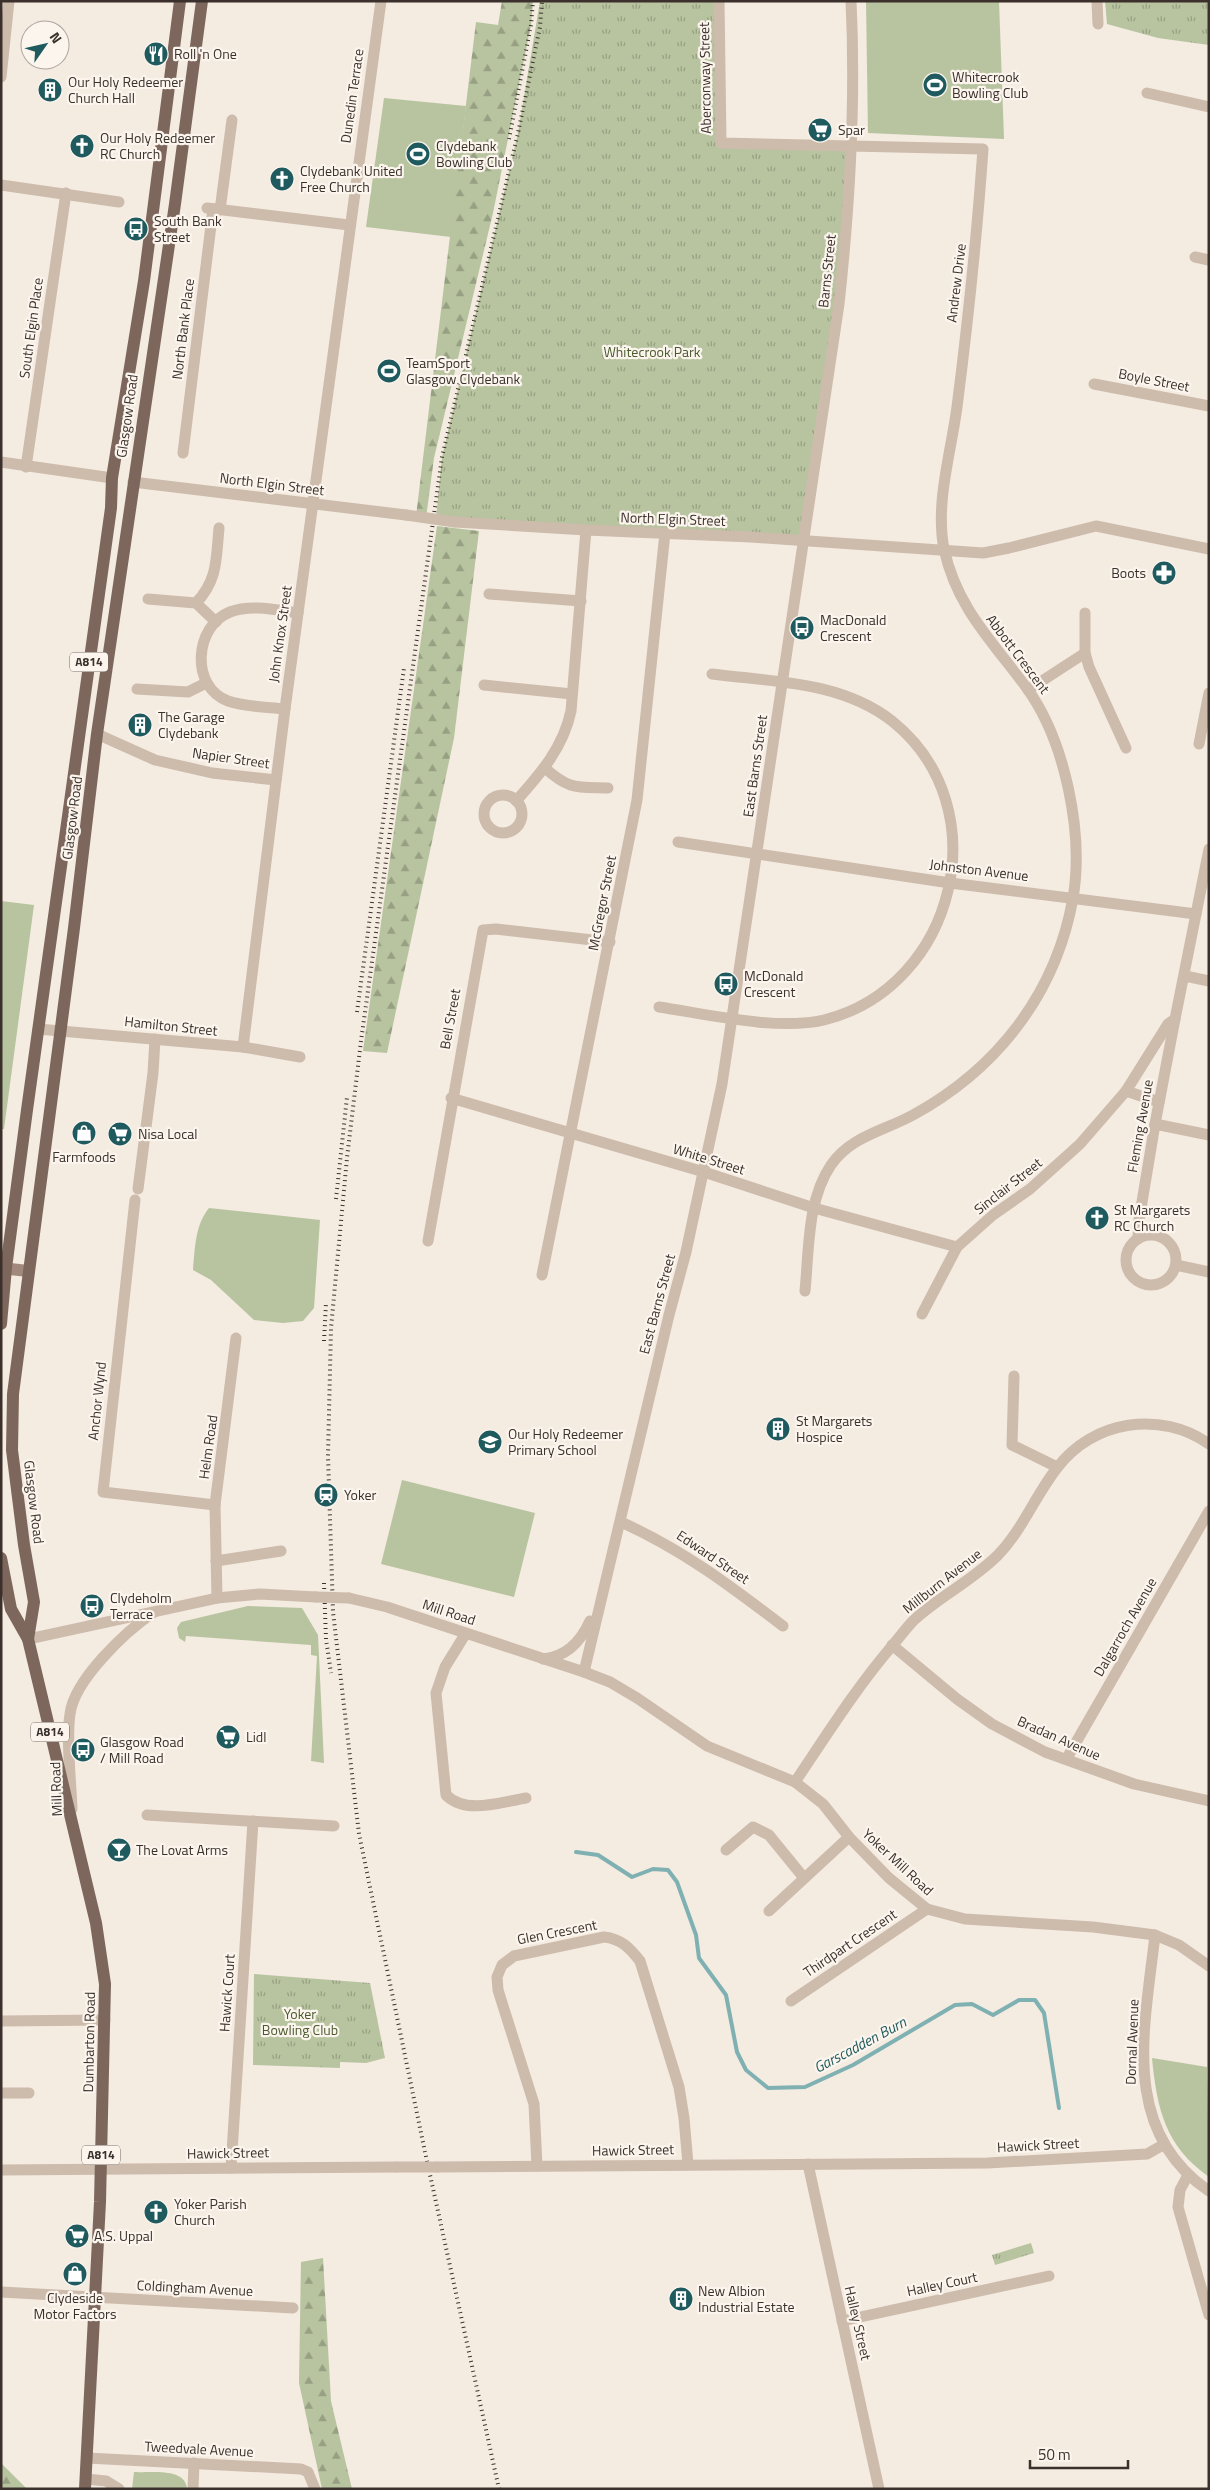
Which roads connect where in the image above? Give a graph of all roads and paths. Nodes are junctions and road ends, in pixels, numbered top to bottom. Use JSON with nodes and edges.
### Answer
{"nodes":[{"id":1,"x":10,"y":1,"type":"edge"},
{"id":2,"x":180,"y":1,"type":"edge"},
{"id":3,"x":202,"y":1,"type":"edge"},
{"id":4,"x":381,"y":1,"type":"edge"},
{"id":5,"x":719,"y":1,"type":"edge"},
{"id":6,"x":851,"y":1,"type":"edge"},
{"id":7,"x":1096,"y":1,"type":"edge"},
{"id":8,"x":1098,"y":24,"type":"dead end"},
{"id":9,"x":1,"y":77,"type":"edge"},
{"id":10,"x":1147,"y":93,"type":"dead end"},
{"id":11,"x":1209,"y":107,"type":"edge"},
{"id":12,"x":232,"y":120,"type":"dead end"},
{"id":13,"x":852,"y":145,"type":"junction"},
{"id":14,"x":1,"y":185,"type":"edge"},
{"id":15,"x":66,"y":193,"type":"junction"},
{"id":16,"x":119,"y":202,"type":"dead end"},
{"id":17,"x":213,"y":209,"type":"junction"},
{"id":18,"x":349,"y":225,"type":"junction"},
{"id":19,"x":1195,"y":257,"type":"dead end"},
{"id":20,"x":1209,"y":260,"type":"edge"},
{"id":21,"x":1094,"y":384,"type":"dead end"},
{"id":22,"x":1209,"y":406,"type":"edge"},
{"id":23,"x":183,"y":453,"type":"dead end"},
{"id":24,"x":1,"y":462,"type":"edge"},
{"id":25,"x":26,"y":467,"type":"junction"},
{"id":26,"x":112,"y":478,"type":"junction"},
{"id":27,"x":134,"y":482,"type":"junction"},
{"id":28,"x":314,"y":504,"type":"junction"},
{"id":29,"x":219,"y":528,"type":"dead end"},
{"id":30,"x":586,"y":530,"type":"junction"},
{"id":31,"x":664,"y":533,"type":"junction"},
{"id":32,"x":804,"y":541,"type":"junction"},
{"id":33,"x":1209,"y":549,"type":"edge"},
{"id":34,"x":944,"y":550,"type":"junction"},
{"id":35,"x":489,"y":594,"type":"dead end"},
{"id":36,"x":148,"y":599,"type":"dead end"},
{"id":37,"x":581,"y":601,"type":"junction"},
{"id":38,"x":196,"y":603,"type":"junction"},
{"id":39,"x":298,"y":613,"type":"junction"},
{"id":40,"x":1085,"y":613,"type":"dead end"},
{"id":41,"x":216,"y":622,"type":"junction"},
{"id":42,"x":1085,"y":653,"type":"junction"},
{"id":43,"x":712,"y":674,"type":"dead end"},
{"id":44,"x":206,"y":683,"type":"junction"},
{"id":45,"x":782,"y":683,"type":"junction"},
{"id":46,"x":484,"y":685,"type":"dead end"},
{"id":47,"x":137,"y":689,"type":"dead end"},
{"id":48,"x":1028,"y":690,"type":"junction"},
{"id":49,"x":1209,"y":693,"type":"edge"},
{"id":50,"x":572,"y":694,"type":"junction"},
{"id":51,"x":285,"y":709,"type":"junction"},
{"id":52,"x":1205,"y":728,"type":"edge"},
{"id":53,"x":97,"y":734,"type":"junction"},
{"id":54,"x":1198,"y":744,"type":"dead end"},
{"id":55,"x":1126,"y":748,"type":"dead end"},
{"id":56,"x":545,"y":768,"type":"junction"},
{"id":57,"x":276,"y":780,"type":"junction"},
{"id":58,"x":608,"y":788,"type":"dead end"},
{"id":59,"x":516,"y":801,"type":"dead end"},
{"id":60,"x":678,"y":842,"type":"dead end"},
{"id":61,"x":1209,"y":849,"type":"edge"},
{"id":62,"x":758,"y":854,"type":"junction"},
{"id":63,"x":950,"y":883,"type":"junction"},
{"id":64,"x":1073,"y":897,"type":"junction"},
{"id":65,"x":1196,"y":914,"type":"junction"},
{"id":66,"x":610,"y":942,"type":"junction"},
{"id":67,"x":1185,"y":976,"type":"junction"},
{"id":68,"x":1209,"y":981,"type":"edge"},
{"id":69,"x":659,"y":1007,"type":"dead end"},
{"id":70,"x":732,"y":1018,"type":"junction"},
{"id":71,"x":1176,"y":1019,"type":"junction"},
{"id":72,"x":38,"y":1028,"type":"junction"},
{"id":73,"x":60,"y":1031,"type":"junction"},
{"id":74,"x":155,"y":1038,"type":"junction"},
{"id":75,"x":243,"y":1047,"type":"junction"},
{"id":76,"x":300,"y":1057,"type":"dead end"},
{"id":77,"x":1126,"y":1091,"type":"junction"},
{"id":78,"x":452,"y":1098,"type":"junction"},
{"id":79,"x":1159,"y":1102,"type":"junction"},
{"id":80,"x":1155,"y":1124,"type":"junction"},
{"id":81,"x":570,"y":1134,"type":"junction"},
{"id":82,"x":1209,"y":1135,"type":"edge"},
{"id":83,"x":704,"y":1172,"type":"junction"},
{"id":84,"x":814,"y":1208,"type":"junction"},
{"id":85,"x":1138,"y":1238,"type":"junction"},
{"id":86,"x":428,"y":1241,"type":"dead end"},
{"id":87,"x":957,"y":1247,"type":"junction"},
{"id":88,"x":1176,"y":1265,"type":"junction"},
{"id":89,"x":4,"y":1268,"type":"edge"},
{"id":90,"x":28,"y":1271,"type":"junction"},
{"id":91,"x":1209,"y":1272,"type":"edge"},
{"id":92,"x":542,"y":1274,"type":"dead end"},
{"id":93,"x":805,"y":1291,"type":"dead end"},
{"id":94,"x":922,"y":1314,"type":"dead end"},
{"id":95,"x":1,"y":1324,"type":"edge"},
{"id":96,"x":236,"y":1338,"type":"dead end"},
{"id":97,"x":1014,"y":1376,"type":"dead end"},
{"id":98,"x":1209,"y":1444,"type":"edge"},
{"id":99,"x":1057,"y":1467,"type":"junction"},
{"id":100,"x":215,"y":1505,"type":"junction"},
{"id":101,"x":1209,"y":1511,"type":"edge"},
{"id":102,"x":621,"y":1522,"type":"junction"},
{"id":103,"x":281,"y":1551,"type":"dead end"},
{"id":104,"x":1,"y":1558,"type":"edge"},
{"id":105,"x":216,"y":1560,"type":"junction"},
{"id":106,"x":602,"y":1596,"type":"junction"},
{"id":107,"x":218,"y":1598,"type":"junction"},
{"id":108,"x":159,"y":1609,"type":"junction"},
{"id":109,"x":783,"y":1626,"type":"dead end"},
{"id":110,"x":466,"y":1633,"type":"junction"},
{"id":111,"x":28,"y":1639,"type":"junction"},
{"id":112,"x":892,"y":1645,"type":"junction"},
{"id":113,"x":542,"y":1659,"type":"junction"},
{"id":114,"x":584,"y":1672,"type":"junction"},
{"id":115,"x":707,"y":1746,"type":"joint"},
{"id":116,"x":1067,"y":1758,"type":"junction"},
{"id":117,"x":796,"y":1782,"type":"junction"},
{"id":118,"x":526,"y":1798,"type":"dead end"},
{"id":119,"x":1207,"y":1798,"type":"edge"},
{"id":120,"x":147,"y":1815,"type":"dead end"},
{"id":121,"x":253,"y":1821,"type":"junction"},
{"id":122,"x":73,"y":1824,"type":"junction"},
{"id":123,"x":334,"y":1826,"type":"dead end"},
{"id":124,"x":850,"y":1837,"type":"junction"},
{"id":125,"x":726,"y":1850,"type":"dead end"},
{"id":126,"x":804,"y":1878,"type":"junction"},
{"id":127,"x":927,"y":1909,"type":"junction"},
{"id":128,"x":769,"y":1910,"type":"dead end"},
{"id":129,"x":1155,"y":1935,"type":"junction"},
{"id":130,"x":1209,"y":1966,"type":"edge"},
{"id":131,"x":790,"y":2001,"type":"dead end"},
{"id":132,"x":106,"y":2020,"type":"junction"},
{"id":133,"x":1,"y":2021,"type":"edge"},
{"id":134,"x":1,"y":2093,"type":"edge"},
{"id":135,"x":29,"y":2093,"type":"dead end"},
{"id":136,"x":1164,"y":2146,"type":"junction"},
{"id":137,"x":688,"y":2164,"type":"junction"},
{"id":138,"x":808,"y":2164,"type":"junction"},
{"id":139,"x":537,"y":2166,"type":"junction"},
{"id":140,"x":231,"y":2168,"type":"junction"},
{"id":141,"x":101,"y":2169,"type":"junction"},
{"id":142,"x":1,"y":2170,"type":"edge"},
{"id":143,"x":1192,"y":2178,"type":"junction"},
{"id":144,"x":1209,"y":2191,"type":"edge"},
{"id":145,"x":1049,"y":2276,"type":"dead end"},
{"id":146,"x":1,"y":2292,"type":"edge"},
{"id":147,"x":95,"y":2297,"type":"junction"},
{"id":148,"x":292,"y":2308,"type":"dead end"},
{"id":149,"x":1209,"y":2315,"type":"edge"},
{"id":150,"x":842,"y":2321,"type":"junction"},
{"id":151,"x":87,"y":2458,"type":"junction"},
{"id":152,"x":194,"y":2464,"type":"junction"},
{"id":153,"x":86,"y":2484,"type":"edge"},
{"id":154,"x":119,"y":2489,"type":"edge"},
{"id":155,"x":193,"y":2489,"type":"edge"},
{"id":156,"x":315,"y":2489,"type":"edge"},
{"id":157,"x":879,"y":2489,"type":"edge"}],
"edges":[{"from":1,"to":9,"type":"street"},
{"from":2,"to":26,"type":"main road","name":"Glasgow Road","number":"A814"},
{"from":3,"to":27,"type":"main road","name":"Glasgow Road","number":"A814"},
{"from":4,"to":18,"type":"street","name":"Dunedin Terrace"},
{"from":5,"to":13,"type":"street","name":"Aberconway Street"},
{"from":6,"to":13,"type":"street","name":"Barns Street"},
{"from":7,"to":8,"type":"street"},
{"from":10,"to":11,"type":"street"},
{"from":12,"to":17,"type":"street","name":"North Bank Place"},
{"from":13,"to":32,"type":"street","name":"Barns Street"},
{"from":13,"to":34,"type":"street","name":"Andrew Drive"},
{"from":14,"to":15,"type":"street"},
{"from":15,"to":16,"type":"street"},
{"from":15,"to":25,"type":"street","name":"South Elgin Place"},
{"from":17,"to":18,"type":"street"},
{"from":17,"to":23,"type":"street","name":"North Bank Place"},
{"from":18,"to":28,"type":"street","name":"John Knox Street"},
{"from":19,"to":20,"type":"street"},
{"from":21,"to":22,"type":"street","name":"Boyle Street"},
{"from":24,"to":25,"type":"street"},
{"from":25,"to":26,"type":"street"},
{"from":26,"to":27,"type":"main road"},
{"from":26,"to":72,"type":"main road","name":"Glasgow Road","number":"A814"},
{"from":27,"to":28,"type":"street","name":"North Elgin Street"},
{"from":27,"to":53,"type":"main road","name":"Glasgow Road","number":"A814"},
{"from":28,"to":30,"type":"street","name":"North Elgin Street","bridge":true},
{"from":28,"to":39,"type":"street","name":"John Knox Street"},
{"from":29,"to":38,"type":"street"},
{"from":30,"to":31,"type":"street","name":"North Elgin Street"},
{"from":30,"to":37,"type":"street"},
{"from":31,"to":32,"type":"street","name":"North Elgin Street"},
{"from":31,"to":66,"type":"street","name":"McGregor Street"},
{"from":32,"to":34,"type":"street","name":"North Elgin Street"},
{"from":32,"to":45,"type":"street","name":"East Barns Street"},
{"from":33,"to":34,"type":"street","name":"North Elgin Street"},
{"from":34,"to":48,"type":"street","name":"Abbott Crescent"},
{"from":35,"to":37,"type":"street"},
{"from":36,"to":38,"type":"street"},
{"from":37,"to":50,"type":"street"},
{"from":38,"to":41,"type":"street"},
{"from":39,"to":41,"type":"street"},
{"from":39,"to":51,"type":"street","name":"John Knox Street"},
{"from":40,"to":42,"type":"street"},
{"from":41,"to":44,"type":"street"},
{"from":42,"to":48,"type":"street"},
{"from":42,"to":55,"type":"street"},
{"from":43,"to":45,"type":"street"},
{"from":44,"to":47,"type":"street"},
{"from":44,"to":51,"type":"street"},
{"from":45,"to":62,"type":"street","name":"East Barns Street"},
{"from":45,"to":63,"type":"street"},
{"from":46,"to":50,"type":"street"},
{"from":48,"to":64,"type":"street","name":"Abbott Crescent"},
{"from":49,"to":52,"type":"street"},
{"from":50,"to":56,"type":"street"},
{"from":51,"to":57,"type":"street","name":"John Knox Street"},
{"from":52,"to":54,"type":"street"},
{"from":53,"to":57,"type":"street","name":"Napier Street"},
{"from":53,"to":73,"type":"main road","name":"Glasgow Road","number":"A814"},
{"from":56,"to":58,"type":"street"},
{"from":56,"to":59,"type":"street"},
{"from":57,"to":75,"type":"street","name":"John Knox Street"},
{"from":60,"to":62,"type":"street"},
{"from":61,"to":65,"type":"street"},
{"from":62,"to":63,"type":"street","name":"Johnston Avenue"},
{"from":62,"to":70,"type":"street","name":"East Barns Street"},
{"from":63,"to":64,"type":"street","name":"Johnston Avenue"},
{"from":63,"to":70,"type":"street"},
{"from":64,"to":65,"type":"street","name":"Johnston Avenue"},
{"from":64,"to":84,"type":"street","name":"Abbott Crescent"},
{"from":65,"to":67,"type":"street","name":"Sinclair Street"},
{"from":66,"to":78,"type":"street","name":"Bell Street"},
{"from":66,"to":81,"type":"street","name":"McGregor Street"},
{"from":67,"to":68,"type":"street"},
{"from":67,"to":71,"type":"street","name":"Sinclair Street"},
{"from":69,"to":70,"type":"street"},
{"from":70,"to":83,"type":"street","name":"East Barns Street"},
{"from":71,"to":77,"type":"street","name":"Sinclair Street"},
{"from":71,"to":79,"type":"street","name":"Fleming Avenue"},
{"from":72,"to":73,"type":"street","name":"Hamilton Street"},
{"from":72,"to":89,"type":"main road","name":"Glasgow Road","number":"A814"},
{"from":73,"to":74,"type":"street","name":"Hamilton Street"},
{"from":73,"to":90,"type":"main road","name":"Glasgow Road","number":"A814"},
{"from":74,"to":75,"type":"street","name":"Hamilton Street"},
{"from":74,"to":100,"type":"street","name":"Anchor Wynd"},
{"from":75,"to":76,"type":"street","name":"Hamilton Street"},
{"from":77,"to":79,"type":"street"},
{"from":77,"to":87,"type":"street","name":"Sinclair Street"},
{"from":78,"to":81,"type":"street","name":"White Street"},
{"from":78,"to":86,"type":"street","name":"Bell Street"},
{"from":79,"to":80,"type":"street","name":"Fleming Avenue"},
{"from":80,"to":82,"type":"street"},
{"from":80,"to":85,"type":"street","name":"Fleming Avenue"},
{"from":81,"to":83,"type":"street","name":"White Street"},
{"from":81,"to":92,"type":"street","name":"McGregor Street"},
{"from":83,"to":84,"type":"street","name":"White Street"},
{"from":83,"to":102,"type":"street","name":"East Barns Street"},
{"from":84,"to":87,"type":"street","name":"White Street"},
{"from":84,"to":93,"type":"street","name":"Abbott Crescent"},
{"from":85,"to":88,"type":"street"},
{"from":85,"to":88,"type":"street"},
{"from":87,"to":94,"type":"street","name":"Sinclair Street"},
{"from":88,"to":91,"type":"street"},
{"from":89,"to":90,"type":"street"},
{"from":89,"to":95,"type":"main road","name":"Glasgow Road","number":"A814"},
{"from":90,"to":111,"type":"main road","name":"Glasgow Road","number":"A814"},
{"from":96,"to":100,"type":"street","name":"Helm Road"},
{"from":97,"to":99,"type":"street"},
{"from":98,"to":99,"type":"street","name":"Millburn Avenue"},
{"from":99,"to":112,"type":"street","name":"Millburn Avenue"},
{"from":100,"to":105,"type":"street","name":"Helm Road"},
{"from":101,"to":116,"type":"street","name":"Dalgarroch Avenue"},
{"from":102,"to":106,"type":"street","name":"East Barns Street"},
{"from":102,"to":109,"type":"street","name":"Edward Street"},
{"from":103,"to":105,"type":"street"},
{"from":104,"to":111,"type":"main road","name":"Dumbarton Road","number":"A814"},
{"from":105,"to":107,"type":"street","name":"Helm Road"},
{"from":106,"to":113,"type":"street","name":"East Barns Street"},
{"from":106,"to":114,"type":"street","name":"East Barns Street"},
{"from":107,"to":108,"type":"street","name":"Mill Road"},
{"from":107,"to":110,"type":"street","name":"Mill Road","bridge":true},
{"from":108,"to":111,"type":"street","name":"Mill Road"},
{"from":108,"to":122,"type":"street","name":"Mill Road"},
{"from":110,"to":113,"type":"street","name":"Mill Road"},
{"from":110,"to":118,"type":"street"},
{"from":111,"to":122,"type":"main road","name":"Dumbarton Road","number":"A814"},
{"from":112,"to":116,"type":"street","name":"Bradan Avenue"},
{"from":112,"to":117,"type":"street","name":"Millburn Avenue"},
{"from":113,"to":114,"type":"street","name":"Mill Road"},
{"from":114,"to":115,"type":"street","name":"Mill Road"},
{"from":115,"to":117,"type":"street","name":"Yoker Mill Road"},
{"from":116,"to":119,"type":"street","name":"Bradan Avenue"},
{"from":117,"to":124,"type":"street","name":"Yoker Mill Road"},
{"from":120,"to":121,"type":"street"},
{"from":121,"to":123,"type":"street"},
{"from":121,"to":140,"type":"street","name":"Hawick Court"},
{"from":122,"to":132,"type":"main road","name":"Dumbarton Road","number":"A814"},
{"from":124,"to":126,"type":"street"},
{"from":124,"to":127,"type":"street","name":"Yoker Mill Road"},
{"from":125,"to":126,"type":"street"},
{"from":126,"to":128,"type":"street"},
{"from":127,"to":129,"type":"street","name":"Yoker Mill Road"},
{"from":127,"to":131,"type":"street","name":"Thirdpart Crescent"},
{"from":129,"to":130,"type":"street","name":"Yoker Mill Road"},
{"from":129,"to":136,"type":"street","name":"Dornal Avenue"},
{"from":132,"to":133,"type":"street"},
{"from":132,"to":141,"type":"main road","name":"Dumbarton Road","number":"A814"},
{"from":134,"to":135,"type":"street"},
{"from":136,"to":138,"type":"street","name":"Hawick Street"},
{"from":136,"to":143,"type":"street"},
{"from":137,"to":138,"type":"street","name":"Hawick Street"},
{"from":137,"to":139,"type":"street","name":"Hawick Street"},
{"from":137,"to":139,"type":"street","name":"Glen Crescent"},
{"from":138,"to":150,"type":"street","name":"Halley Street"},
{"from":139,"to":140,"type":"street","name":"Hawick Street","bridge":true},
{"from":140,"to":141,"type":"street","name":"Hawick Street"},
{"from":141,"to":142,"type":"street","name":"Hawick Street"},
{"from":141,"to":147,"type":"main road","name":"Dumbarton Road","number":"A814"},
{"from":143,"to":144,"type":"street"},
{"from":143,"to":149,"type":"street"},
{"from":145,"to":150,"type":"street","name":"Halley Court"},
{"from":146,"to":147,"type":"street","name":"Coldingham Avenue"},
{"from":147,"to":148,"type":"street","name":"Coldingham Avenue"},
{"from":147,"to":151,"type":"main road","name":"Dumbarton Road","number":"A814"},
{"from":150,"to":157,"type":"street","name":"Halley Street"},
{"from":151,"to":152,"type":"street","name":"Tweedvale Avenue"},
{"from":151,"to":153,"type":"main road","name":"Dumbarton Road","number":"A814"},
{"from":152,"to":155,"type":"street"},
{"from":152,"to":156,"type":"street","name":"Tweedvale Avenue"},
{"from":153,"to":154,"type":"street"}]}
